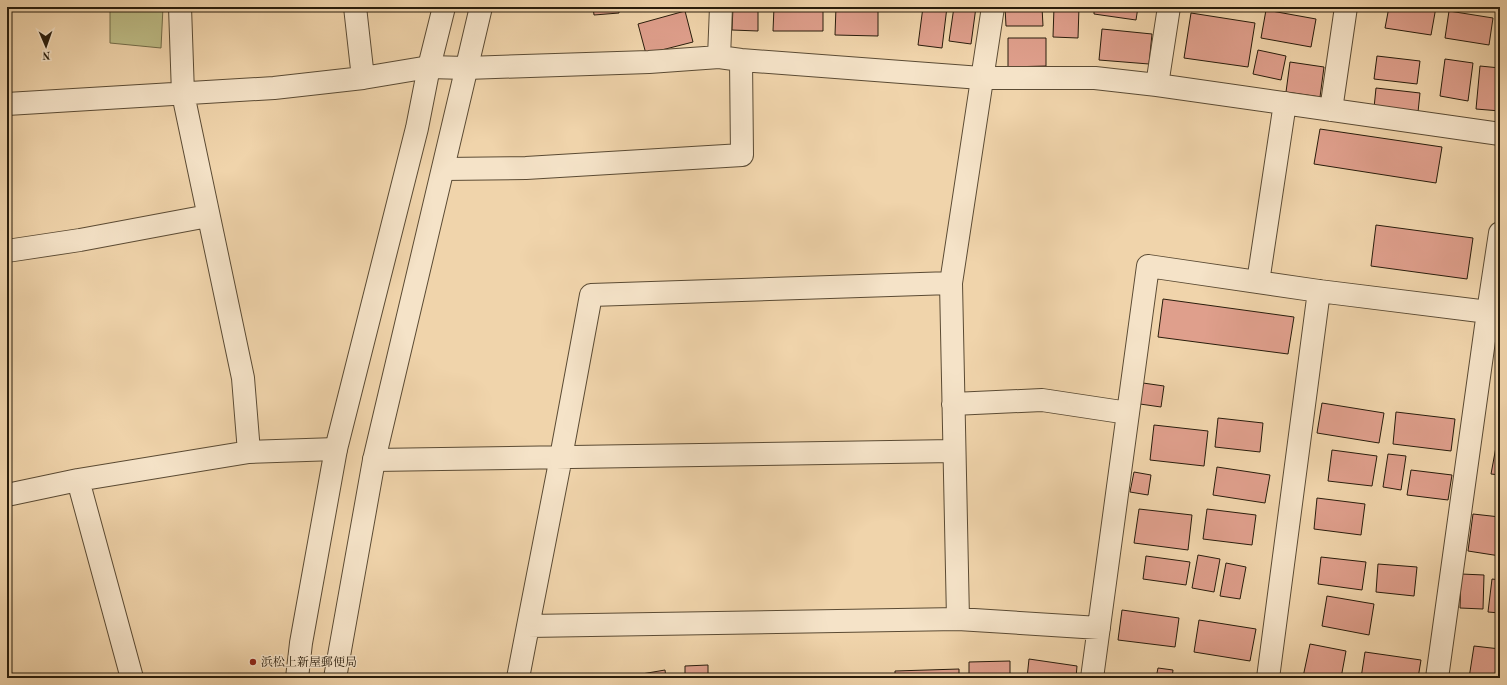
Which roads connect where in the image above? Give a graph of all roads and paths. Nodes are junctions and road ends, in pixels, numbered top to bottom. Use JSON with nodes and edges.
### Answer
{"nodes":[{"id":1,"x":180,"y":7,"type":"edge"},
{"id":2,"x":355,"y":7,"type":"edge"},
{"id":3,"x":444,"y":7,"type":"edge"},
{"id":4,"x":481,"y":7,"type":"edge"},
{"id":5,"x":722,"y":7,"type":"edge"},
{"id":6,"x":993,"y":7,"type":"edge"},
{"id":7,"x":1169,"y":7,"type":"edge"},
{"id":8,"x":1346,"y":7,"type":"edge"},
{"id":9,"x":719,"y":57,"type":"junction"},
{"id":10,"x":741,"y":60,"type":"junction"},
{"id":11,"x":429,"y":67,"type":"junction"},
{"id":12,"x":466,"y":68,"type":"junction"},
{"id":13,"x":363,"y":78,"type":"junction"},
{"id":14,"x":981,"y":78,"type":"junction"},
{"id":15,"x":1157,"y":84,"type":"junction"},
{"id":16,"x":184,"y":94,"type":"junction"},
{"id":17,"x":1285,"y":103,"type":"junction"},
{"id":18,"x":7,"y":104,"type":"edge"},
{"id":19,"x":1332,"y":110,"type":"junction"},
{"id":20,"x":1500,"y":134,"type":"edge"},
{"id":21,"x":444,"y":169,"type":"junction"},
{"id":22,"x":208,"y":216,"type":"junction"},
{"id":23,"x":1500,"y":233,"type":"edge"},
{"id":24,"x":7,"y":251,"type":"edge"},
{"id":25,"x":1258,"y":282,"type":"junction"},
{"id":26,"x":951,"y":283,"type":"junction"},
{"id":27,"x":1319,"y":290,"type":"junction"},
{"id":28,"x":1488,"y":312,"type":"junction"},
{"id":29,"x":953,"y":404,"type":"junction"},
{"id":30,"x":1128,"y":413,"type":"junction"},
{"id":31,"x":336,"y":449,"type":"junction"},
{"id":32,"x":954,"y":451,"type":"junction"},
{"id":33,"x":249,"y":452,"type":"junction"},
{"id":34,"x":562,"y":457,"type":"junction"},
{"id":35,"x":374,"y":460,"type":"junction"},
{"id":36,"x":78,"y":480,"type":"junction"},
{"id":37,"x":7,"y":495,"type":"edge"},
{"id":38,"x":958,"y":619,"type":"junction"},
{"id":39,"x":528,"y":626,"type":"junction"},
{"id":40,"x":1099,"y":628,"type":"junction"},
{"id":41,"x":132,"y":678,"type":"edge"},
{"id":42,"x":297,"y":678,"type":"edge"},
{"id":43,"x":335,"y":678,"type":"edge"},
{"id":44,"x":518,"y":678,"type":"edge"},
{"id":45,"x":1092,"y":678,"type":"edge"},
{"id":46,"x":1268,"y":678,"type":"edge"},
{"id":47,"x":1437,"y":678,"type":"edge"}],
"edges":[{"from":1,"to":16,"type":"street"},
{"from":2,"to":13,"type":"street"},
{"from":3,"to":11,"type":"street"},
{"from":4,"to":12,"type":"street"},
{"from":5,"to":9,"type":"street"},
{"from":6,"to":14,"type":"street"},
{"from":7,"to":15,"type":"street"},
{"from":8,"to":19,"type":"street"},
{"from":9,"to":10,"type":"street"},
{"from":9,"to":12,"type":"street"},
{"from":10,"to":14,"type":"street"},
{"from":10,"to":21,"type":"street"},
{"from":11,"to":12,"type":"street"},
{"from":11,"to":13,"type":"street"},
{"from":11,"to":31,"type":"street"},
{"from":12,"to":21,"type":"street"},
{"from":13,"to":16,"type":"street"},
{"from":14,"to":15,"type":"street"},
{"from":14,"to":26,"type":"street"},
{"from":15,"to":17,"type":"street"},
{"from":16,"to":18,"type":"street"},
{"from":16,"to":22,"type":"street"},
{"from":17,"to":19,"type":"street"},
{"from":17,"to":25,"type":"street"},
{"from":19,"to":20,"type":"street"},
{"from":21,"to":35,"type":"street"},
{"from":22,"to":24,"type":"street"},
{"from":22,"to":33,"type":"street"},
{"from":23,"to":28,"type":"street"},
{"from":25,"to":27,"type":"street"},
{"from":25,"to":30,"type":"street"},
{"from":26,"to":29,"type":"street"},
{"from":26,"to":34,"type":"street"},
{"from":27,"to":28,"type":"street"},
{"from":27,"to":46,"type":"street"},
{"from":28,"to":47,"type":"street"},
{"from":29,"to":30,"type":"street"},
{"from":29,"to":32,"type":"street"},
{"from":30,"to":40,"type":"street"},
{"from":31,"to":33,"type":"street"},
{"from":31,"to":42,"type":"street"},
{"from":32,"to":34,"type":"street"},
{"from":32,"to":38,"type":"street"},
{"from":33,"to":36,"type":"street"},
{"from":34,"to":35,"type":"street"},
{"from":34,"to":39,"type":"street"},
{"from":35,"to":43,"type":"street"},
{"from":36,"to":37,"type":"street"},
{"from":36,"to":41,"type":"street"},
{"from":38,"to":39,"type":"street"},
{"from":38,"to":40,"type":"street"},
{"from":39,"to":44,"type":"street"},
{"from":40,"to":45,"type":"street"}]}
